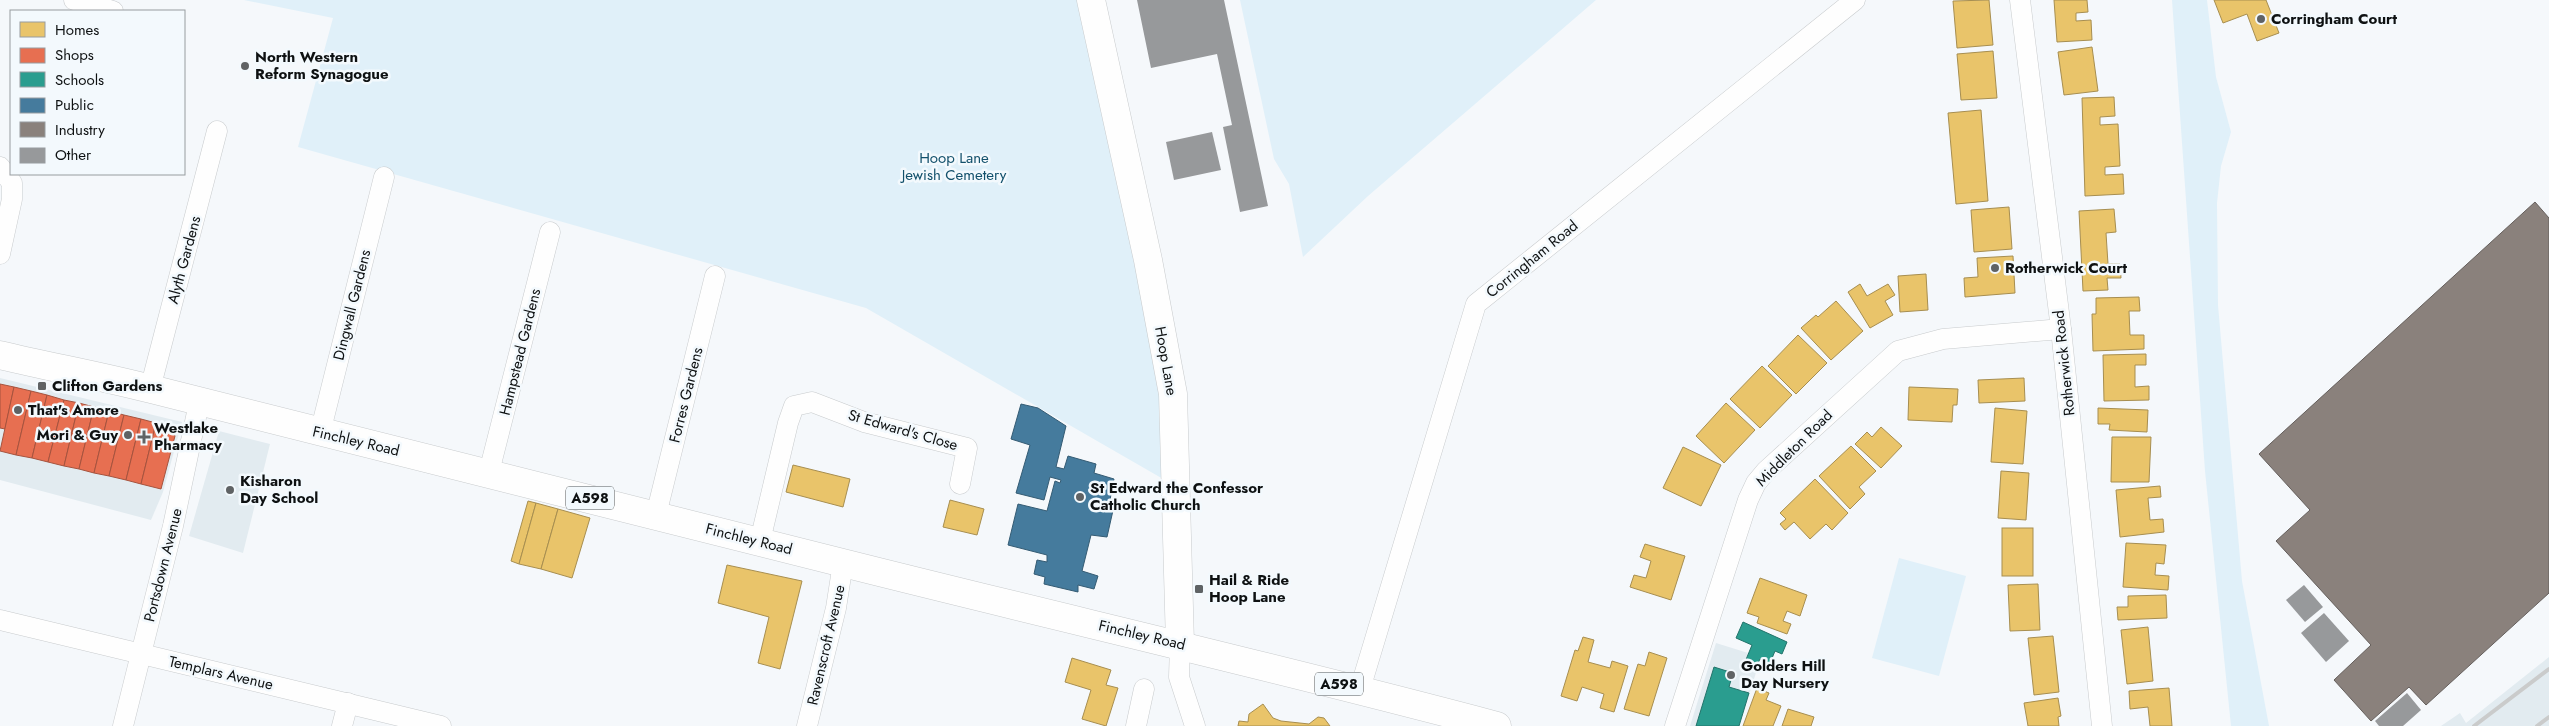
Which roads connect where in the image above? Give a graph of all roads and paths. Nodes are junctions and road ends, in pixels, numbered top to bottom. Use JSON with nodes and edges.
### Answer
{"nodes":[{"id":1,"x":74,"y":0,"type":"edge"},
{"id":2,"x":1091,"y":0,"type":"edge"},
{"id":3,"x":1855,"y":0,"type":"edge"},
{"id":4,"x":2020,"y":0,"type":"edge"},
{"id":5,"x":109,"y":10,"type":"edge"},
{"id":6,"x":218,"y":131,"type":"dead end"},
{"id":7,"x":0,"y":168,"type":"edge"},
{"id":8,"x":384,"y":177,"type":"dead end"},
{"id":9,"x":550,"y":232,"type":"dead end"},
{"id":10,"x":0,"y":254,"type":"edge"},
{"id":11,"x":716,"y":276,"type":"dead end"},
{"id":12,"x":2061,"y":329,"type":"junction"},
{"id":13,"x":0,"y":355,"type":"edge"},
{"id":14,"x":150,"y":389,"type":"junction"},
{"id":15,"x":199,"y":403,"type":"junction"},
{"id":16,"x":320,"y":433,"type":"junction"},
{"id":17,"x":489,"y":472,"type":"junction"},
{"id":18,"x":960,"y":484,"type":"dead end"},
{"id":19,"x":656,"y":515,"type":"junction"},
{"id":20,"x":760,"y":541,"type":"junction"},
{"id":21,"x":844,"y":563,"type":"junction"},
{"id":22,"x":0,"y":620,"type":"edge"},
{"id":23,"x":1180,"y":644,"type":"junction"},
{"id":24,"x":141,"y":654,"type":"junction"},
{"id":25,"x":1144,"y":689,"type":"dead end"},
{"id":26,"x":1360,"y":689,"type":"junction"},
{"id":27,"x":348,"y":703,"type":"junction"},
{"id":28,"x":123,"y":726,"type":"edge"},
{"id":29,"x":342,"y":726,"type":"edge"},
{"id":30,"x":442,"y":726,"type":"edge"},
{"id":31,"x":807,"y":726,"type":"edge"},
{"id":32,"x":1136,"y":726,"type":"edge"},
{"id":33,"x":1195,"y":726,"type":"edge"},
{"id":34,"x":1498,"y":726,"type":"edge"},
{"id":35,"x":1676,"y":726,"type":"edge"},
{"id":36,"x":2102,"y":726,"type":"edge"}],
"edges":[{"from":1,"to":5,"type":"street"},
{"from":2,"to":23,"type":"main road","name":"Hoop Lane"},
{"from":3,"to":26,"type":"street","name":"Corringham Road"},
{"from":4,"to":12,"type":"street","name":"Rotherwick Road"},
{"from":6,"to":14,"type":"street","name":"Alyth Gardens"},
{"from":7,"to":10,"type":"street"},
{"from":8,"to":16,"type":"street","name":"Dingwall Gardens"},
{"from":9,"to":17,"type":"street","name":"Hampstead Gardens"},
{"from":11,"to":19,"type":"street","name":"Forres Gardens"},
{"from":12,"to":35,"type":"street","name":"Middleton Road"},
{"from":12,"to":36,"type":"street","name":"Rotherwick Road"},
{"from":13,"to":14,"type":"main road","name":"Finchley Road","number":"A598"},
{"from":14,"to":15,"type":"main road","name":"Finchley Road","number":"A598"},
{"from":15,"to":16,"type":"main road","name":"Finchley Road","number":"A598"},
{"from":15,"to":24,"type":"street","name":"Portsdown Avenue"},
{"from":16,"to":17,"type":"main road","name":"Finchley Road","number":"A598"},
{"from":17,"to":19,"type":"main road","name":"Finchley Road","number":"A598"},
{"from":18,"to":20,"type":"street","name":"St Edward's Close"},
{"from":19,"to":20,"type":"main road","name":"Finchley Road","number":"A598"},
{"from":20,"to":21,"type":"main road","name":"Finchley Road","number":"A598"},
{"from":21,"to":23,"type":"main road","name":"Finchley Road","number":"A598"},
{"from":21,"to":31,"type":"street","name":"Ravenscroft Avenue"},
{"from":22,"to":24,"type":"street","name":"Templars Avenue"},
{"from":23,"to":26,"type":"main road","name":"Finchley Road","number":"A598"},
{"from":23,"to":33,"type":"street","name":"Hoop Lane"},
{"from":24,"to":27,"type":"street","name":"Templars Avenue"},
{"from":24,"to":28,"type":"street","name":"Portsdown Avenue"},
{"from":25,"to":32,"type":"street"},
{"from":26,"to":34,"type":"main road","name":"Finchley Road","number":"A598"},
{"from":27,"to":29,"type":"street"},
{"from":27,"to":30,"type":"street","name":"Templars Avenue"}]}
